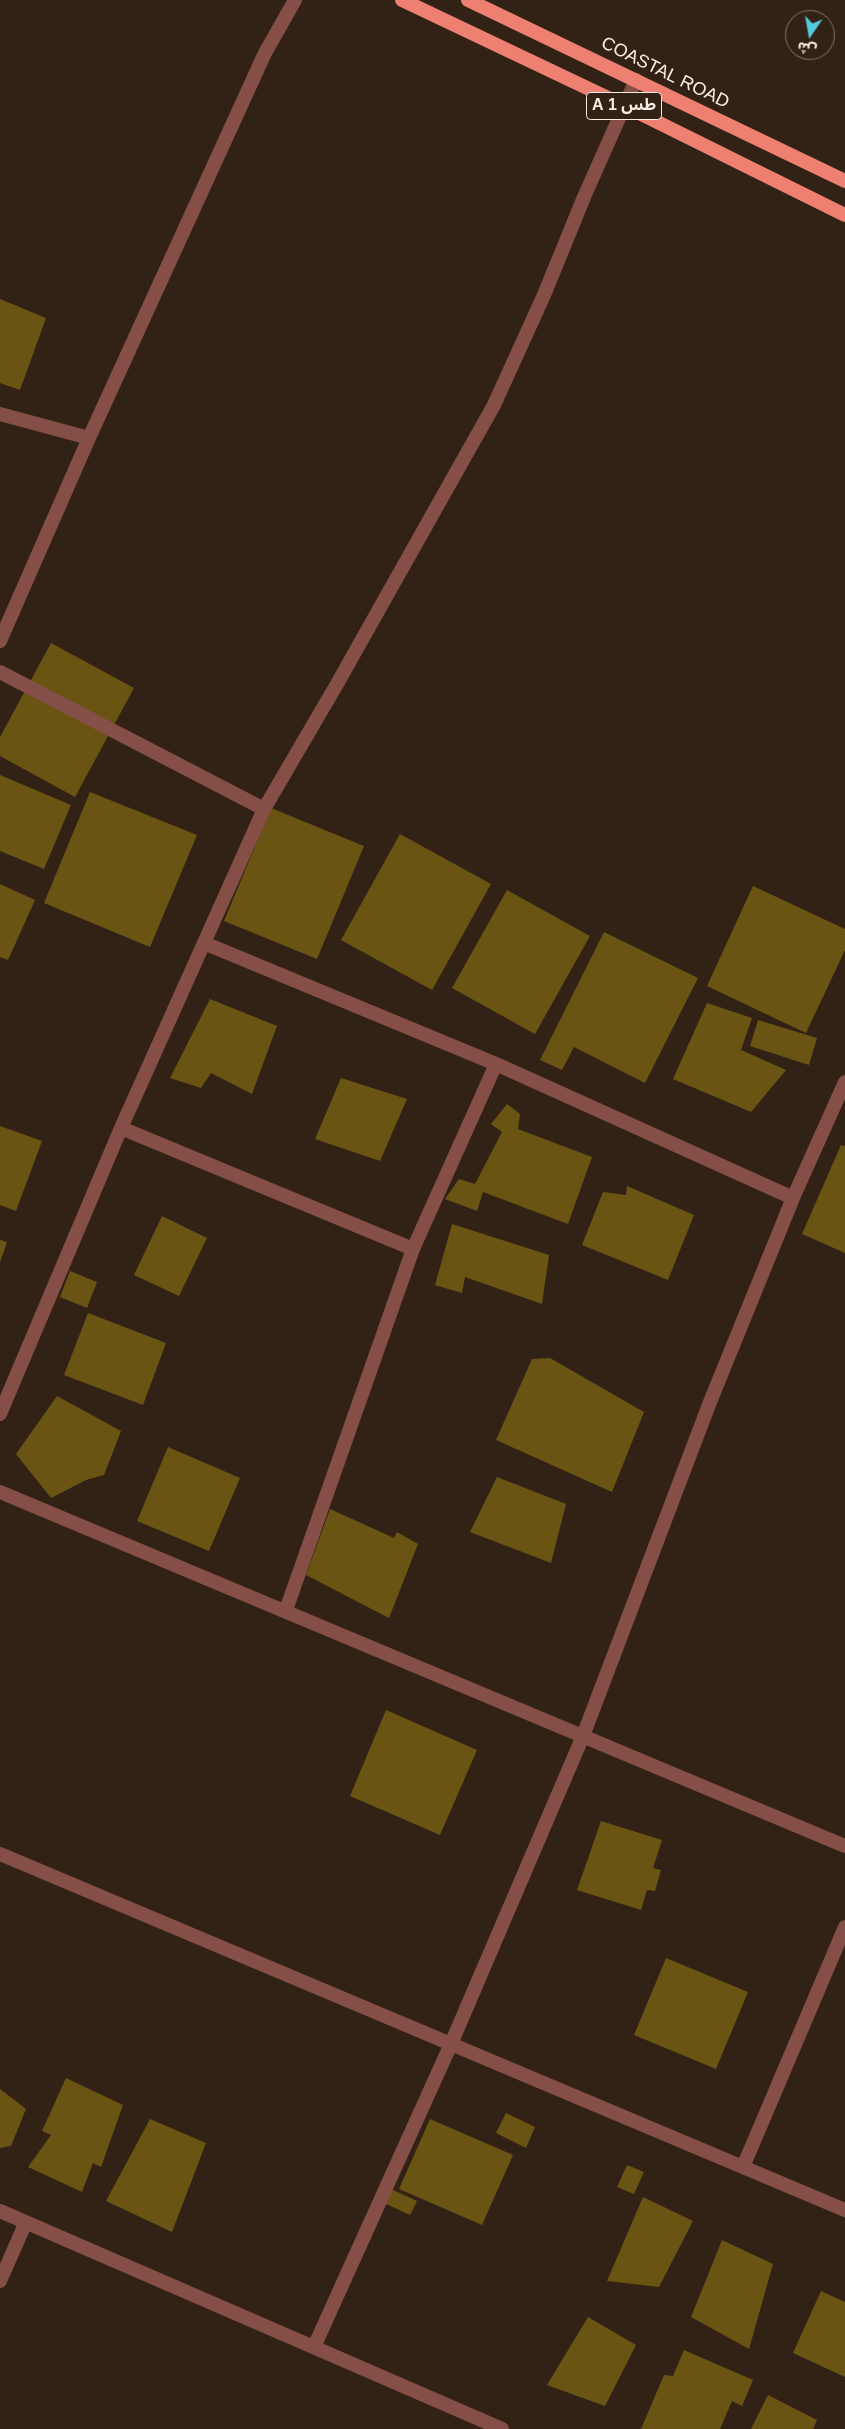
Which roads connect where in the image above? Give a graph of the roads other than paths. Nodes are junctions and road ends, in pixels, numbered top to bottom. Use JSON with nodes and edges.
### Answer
{"nodes":[{"id":1,"x":295,"y":0,"type":"edge"},
{"id":2,"x":402,"y":0,"type":"edge"},
{"id":3,"x":468,"y":0,"type":"edge"},
{"id":4,"x":636,"y":80,"type":"junction"},
{"id":5,"x":625,"y":106,"type":"junction"},
{"id":6,"x":845,"y":181,"type":"edge"},
{"id":7,"x":845,"y":215,"type":"edge"},
{"id":8,"x":0,"y":414,"type":"edge"},
{"id":9,"x":89,"y":438,"type":"junction"},
{"id":10,"x":0,"y":641,"type":"edge"},
{"id":11,"x":0,"y":672,"type":"edge"},
{"id":12,"x":264,"y":809,"type":"junction"},
{"id":13,"x":204,"y":942,"type":"junction"},
{"id":14,"x":496,"y":1064,"type":"junction"},
{"id":15,"x":845,"y":1082,"type":"edge"},
{"id":16,"x":121,"y":1128,"type":"junction"},
{"id":17,"x":793,"y":1198,"type":"junction"},
{"id":18,"x":413,"y":1249,"type":"junction"},
{"id":19,"x":0,"y":1414,"type":"edge"},
{"id":20,"x":0,"y":1492,"type":"edge"},
{"id":21,"x":286,"y":1610,"type":"junction"},
{"id":22,"x":583,"y":1736,"type":"junction"},
{"id":23,"x":845,"y":1846,"type":"edge"},
{"id":24,"x":0,"y":1854,"type":"edge"},
{"id":25,"x":845,"y":1927,"type":"edge"},
{"id":26,"x":450,"y":2044,"type":"junction"},
{"id":27,"x":742,"y":2167,"type":"junction"},
{"id":28,"x":845,"y":2210,"type":"edge"},
{"id":29,"x":0,"y":2211,"type":"edge"},
{"id":30,"x":26,"y":2222,"type":"junction"},
{"id":31,"x":0,"y":2281,"type":"edge"},
{"id":32,"x":314,"y":2347,"type":"junction"},
{"id":33,"x":502,"y":2429,"type":"edge"}],
"edges":[{"from":1,"to":9,"type":"street"},
{"from":2,"to":5,"type":"highway","number":"A 1 طس"},
{"from":3,"to":4,"type":"highway","name":"COASTAL ROAD","number":"A 1 طس"},
{"from":4,"to":5,"type":"street"},
{"from":4,"to":6,"type":"highway","name":"COASTAL ROAD","number":"A 1 طس"},
{"from":5,"to":7,"type":"highway","number":"A 1 طس"},
{"from":5,"to":12,"type":"street"},
{"from":8,"to":9,"type":"street"},
{"from":9,"to":10,"type":"street"},
{"from":11,"to":12,"type":"street"},
{"from":12,"to":13,"type":"street"},
{"from":13,"to":14,"type":"street"},
{"from":13,"to":16,"type":"street"},
{"from":14,"to":17,"type":"street"},
{"from":14,"to":18,"type":"street"},
{"from":15,"to":17,"type":"street"},
{"from":16,"to":18,"type":"street"},
{"from":16,"to":19,"type":"street"},
{"from":17,"to":22,"type":"street"},
{"from":18,"to":21,"type":"street"},
{"from":20,"to":21,"type":"street"},
{"from":21,"to":22,"type":"street"},
{"from":22,"to":23,"type":"street"},
{"from":22,"to":26,"type":"street"},
{"from":24,"to":26,"type":"street"},
{"from":25,"to":27,"type":"street"},
{"from":26,"to":27,"type":"street"},
{"from":26,"to":32,"type":"street"},
{"from":27,"to":28,"type":"street"},
{"from":29,"to":30,"type":"street"},
{"from":30,"to":31,"type":"street"},
{"from":30,"to":32,"type":"street"},
{"from":32,"to":33,"type":"street"}]}
